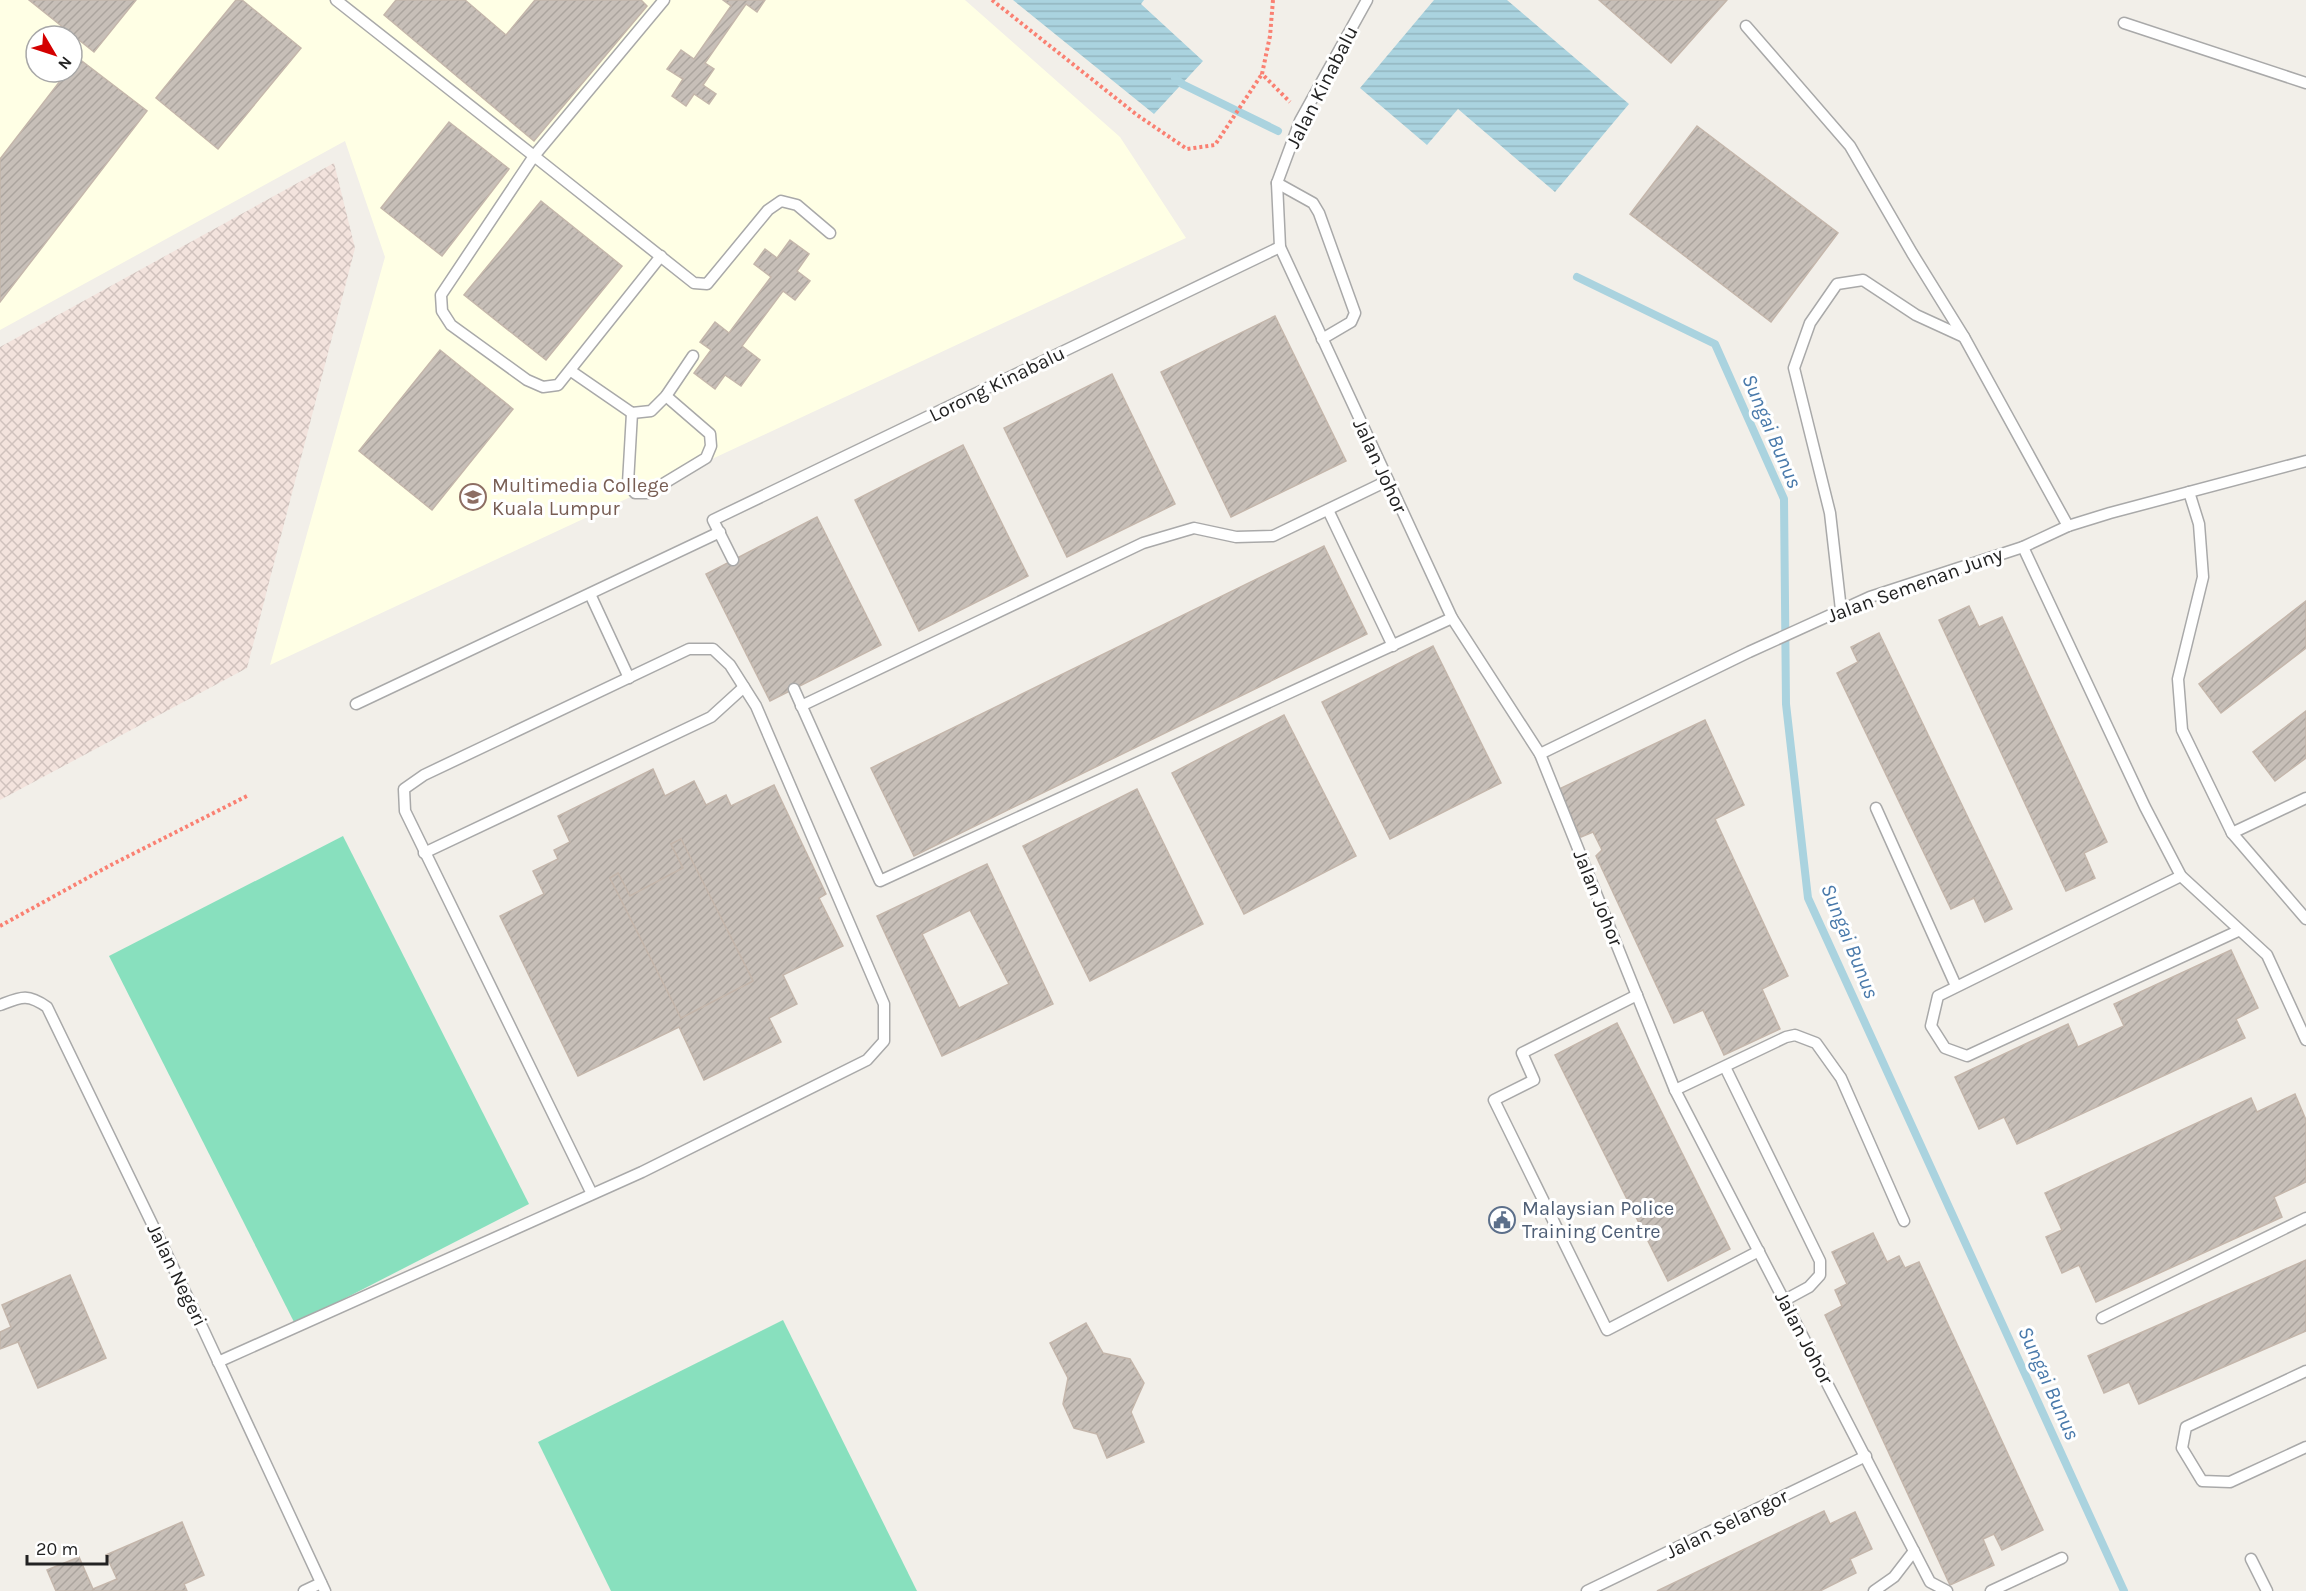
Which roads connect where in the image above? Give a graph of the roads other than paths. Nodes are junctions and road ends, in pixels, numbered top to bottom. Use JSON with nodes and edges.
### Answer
{"nodes":[{"id":1,"x":336,"y":0,"type":"edge"},
{"id":2,"x":664,"y":0,"type":"edge"},
{"id":3,"x":1367,"y":0,"type":"edge"},
{"id":4,"x":2124,"y":23,"type":"dead end"},
{"id":5,"x":1746,"y":26,"type":"dead end"},
{"id":6,"x":2306,"y":83,"type":"edge"},
{"id":7,"x":534,"y":156,"type":"junction"},
{"id":8,"x":1277,"y":183,"type":"junction"},
{"id":9,"x":830,"y":233,"type":"dead end"},
{"id":10,"x":1280,"y":247,"type":"junction"},
{"id":11,"x":661,"y":256,"type":"junction"},
{"id":12,"x":1964,"y":337,"type":"junction"},
{"id":13,"x":1322,"y":339,"type":"junction"},
{"id":14,"x":693,"y":356,"type":"dead end"},
{"id":15,"x":571,"y":371,"type":"junction"},
{"id":16,"x":666,"y":396,"type":"junction"},
{"id":17,"x":632,"y":413,"type":"junction"},
{"id":18,"x":2306,"y":461,"type":"edge"},
{"id":19,"x":1387,"y":481,"type":"junction"},
{"id":20,"x":2189,"y":492,"type":"junction"},
{"id":21,"x":1328,"y":510,"type":"junction"},
{"id":22,"x":2068,"y":526,"type":"junction"},
{"id":23,"x":720,"y":532,"type":"junction"},
{"id":24,"x":2023,"y":547,"type":"junction"},
{"id":25,"x":733,"y":560,"type":"dead end"},
{"id":26,"x":590,"y":594,"type":"junction"},
{"id":27,"x":1841,"y":610,"type":"junction"},
{"id":28,"x":1452,"y":618,"type":"junction"},
{"id":29,"x":1393,"y":646,"type":"junction"},
{"id":30,"x":629,"y":678,"type":"junction"},
{"id":31,"x":744,"y":687,"type":"junction"},
{"id":32,"x":794,"y":689,"type":"dead end"},
{"id":33,"x":356,"y":704,"type":"dead end"},
{"id":34,"x":801,"y":706,"type":"junction"},
{"id":35,"x":1540,"y":754,"type":"junction"},
{"id":36,"x":2306,"y":798,"type":"edge"},
{"id":37,"x":1876,"y":808,"type":"dead end"},
{"id":38,"x":2232,"y":833,"type":"junction"},
{"id":39,"x":424,"y":853,"type":"junction"},
{"id":40,"x":2181,"y":876,"type":"junction"},
{"id":41,"x":2306,"y":919,"type":"edge"},
{"id":42,"x":2238,"y":931,"type":"junction"},
{"id":43,"x":1956,"y":986,"type":"junction"},
{"id":44,"x":1636,"y":995,"type":"junction"},
{"id":45,"x":0,"y":1005,"type":"edge"},
{"id":46,"x":2306,"y":1041,"type":"edge"},
{"id":47,"x":1725,"y":1067,"type":"junction"},
{"id":48,"x":1675,"y":1090,"type":"junction"},
{"id":49,"x":592,"y":1194,"type":"junction"},
{"id":50,"x":2306,"y":1218,"type":"edge"},
{"id":51,"x":1904,"y":1221,"type":"dead end"},
{"id":52,"x":1759,"y":1251,"type":"junction"},
{"id":53,"x":1785,"y":1300,"type":"junction"},
{"id":54,"x":2102,"y":1318,"type":"dead end"},
{"id":55,"x":219,"y":1362,"type":"junction"},
{"id":56,"x":2306,"y":1371,"type":"edge"},
{"id":57,"x":2306,"y":1447,"type":"edge"},
{"id":58,"x":1866,"y":1456,"type":"junction"},
{"id":59,"x":1914,"y":1551,"type":"junction"},
{"id":60,"x":2062,"y":1558,"type":"dead end"},
{"id":61,"x":2251,"y":1559,"type":"dead end"},
{"id":62,"x":323,"y":1587,"type":"edge"},
{"id":63,"x":304,"y":1591,"type":"edge"},
{"id":64,"x":1587,"y":1591,"type":"edge"},
{"id":65,"x":1874,"y":1591,"type":"edge"},
{"id":66,"x":1947,"y":1591,"type":"edge"},
{"id":67,"x":1991,"y":1591,"type":"edge"},
{"id":68,"x":2267,"y":1591,"type":"edge"}],
"edges":[{"from":1,"to":7,"type":"lane"},
{"from":2,"to":7,"type":"lane"},
{"from":3,"to":8,"type":"lane","name":"Jalan Kinabalu"},
{"from":4,"to":6,"type":"lane"},
{"from":5,"to":12,"type":"lane"},
{"from":7,"to":11,"type":"lane"},
{"from":7,"to":15,"type":"lane"},
{"from":8,"to":10,"type":"lane","name":"Jalan Kinabalu"},
{"from":8,"to":13,"type":"lane"},
{"from":9,"to":11,"type":"lane"},
{"from":10,"to":13,"type":"lane","name":"Jalan Johor"},
{"from":10,"to":23,"type":"lane","name":"Lorong Kinabalu"},
{"from":11,"to":15,"type":"lane"},
{"from":12,"to":22,"type":"lane"},
{"from":12,"to":27,"type":"lane"},
{"from":13,"to":19,"type":"lane","name":"Jalan Johor"},
{"from":14,"to":16,"type":"lane"},
{"from":15,"to":17,"type":"lane"},
{"from":16,"to":17,"type":"lane"},
{"from":16,"to":17,"type":"lane"},
{"from":18,"to":20,"type":"lane","name":"Jalan Semenan Juny"},
{"from":19,"to":21,"type":"lane"},
{"from":19,"to":28,"type":"lane","name":"Jalan Johor"},
{"from":20,"to":22,"type":"lane","name":"Jalan Semenan Juny"},
{"from":20,"to":38,"type":"lane"},
{"from":21,"to":29,"type":"lane"},
{"from":21,"to":34,"type":"lane"},
{"from":22,"to":24,"type":"lane","name":"Jalan Semenan Juny"},
{"from":23,"to":25,"type":"lane"},
{"from":23,"to":26,"type":"lane"},
{"from":24,"to":27,"type":"lane","name":"Jalan Semenan Juny"},
{"from":24,"to":40,"type":"lane"},
{"from":26,"to":30,"type":"lane"},
{"from":26,"to":33,"type":"lane"},
{"from":27,"to":35,"type":"lane","name":"Jalan Semenan Juny"},
{"from":28,"to":29,"type":"lane"},
{"from":28,"to":35,"type":"lane","name":"Jalan Johor"},
{"from":29,"to":34,"type":"lane"},
{"from":30,"to":31,"type":"lane"},
{"from":30,"to":39,"type":"lane"},
{"from":31,"to":39,"type":"lane"},
{"from":31,"to":49,"type":"lane"},
{"from":32,"to":34,"type":"lane"},
{"from":35,"to":44,"type":"lane","name":"Jalan Johor"},
{"from":36,"to":38,"type":"lane"},
{"from":37,"to":43,"type":"lane"},
{"from":38,"to":41,"type":"lane"},
{"from":39,"to":49,"type":"lane"},
{"from":40,"to":42,"type":"lane"},
{"from":40,"to":43,"type":"lane"},
{"from":42,"to":43,"type":"lane"},
{"from":42,"to":46,"type":"lane"},
{"from":44,"to":48,"type":"lane","name":"Jalan Johor"},
{"from":44,"to":52,"type":"lane"},
{"from":45,"to":55,"type":"lane","name":"Jalan Negeri"},
{"from":47,"to":48,"type":"lane"},
{"from":47,"to":51,"type":"lane"},
{"from":47,"to":53,"type":"lane"},
{"from":48,"to":52,"type":"lane","name":"Jalan Johor"},
{"from":49,"to":55,"type":"lane"},
{"from":50,"to":54,"type":"lane"},
{"from":52,"to":53,"type":"lane","name":"Jalan Johor"},
{"from":53,"to":58,"type":"lane","name":"Jalan Johor"},
{"from":55,"to":62,"type":"lane","name":"Jalan Negeri"},
{"from":56,"to":57,"type":"lane"},
{"from":58,"to":59,"type":"lane","name":"Jalan Johor"},
{"from":58,"to":64,"type":"lane","name":"Jalan Selangor"},
{"from":59,"to":65,"type":"lane"},
{"from":59,"to":66,"type":"lane","name":"Jalan Johor"},
{"from":60,"to":67,"type":"lane"},
{"from":61,"to":68,"type":"lane"},
{"from":62,"to":63,"type":"lane"}]}
